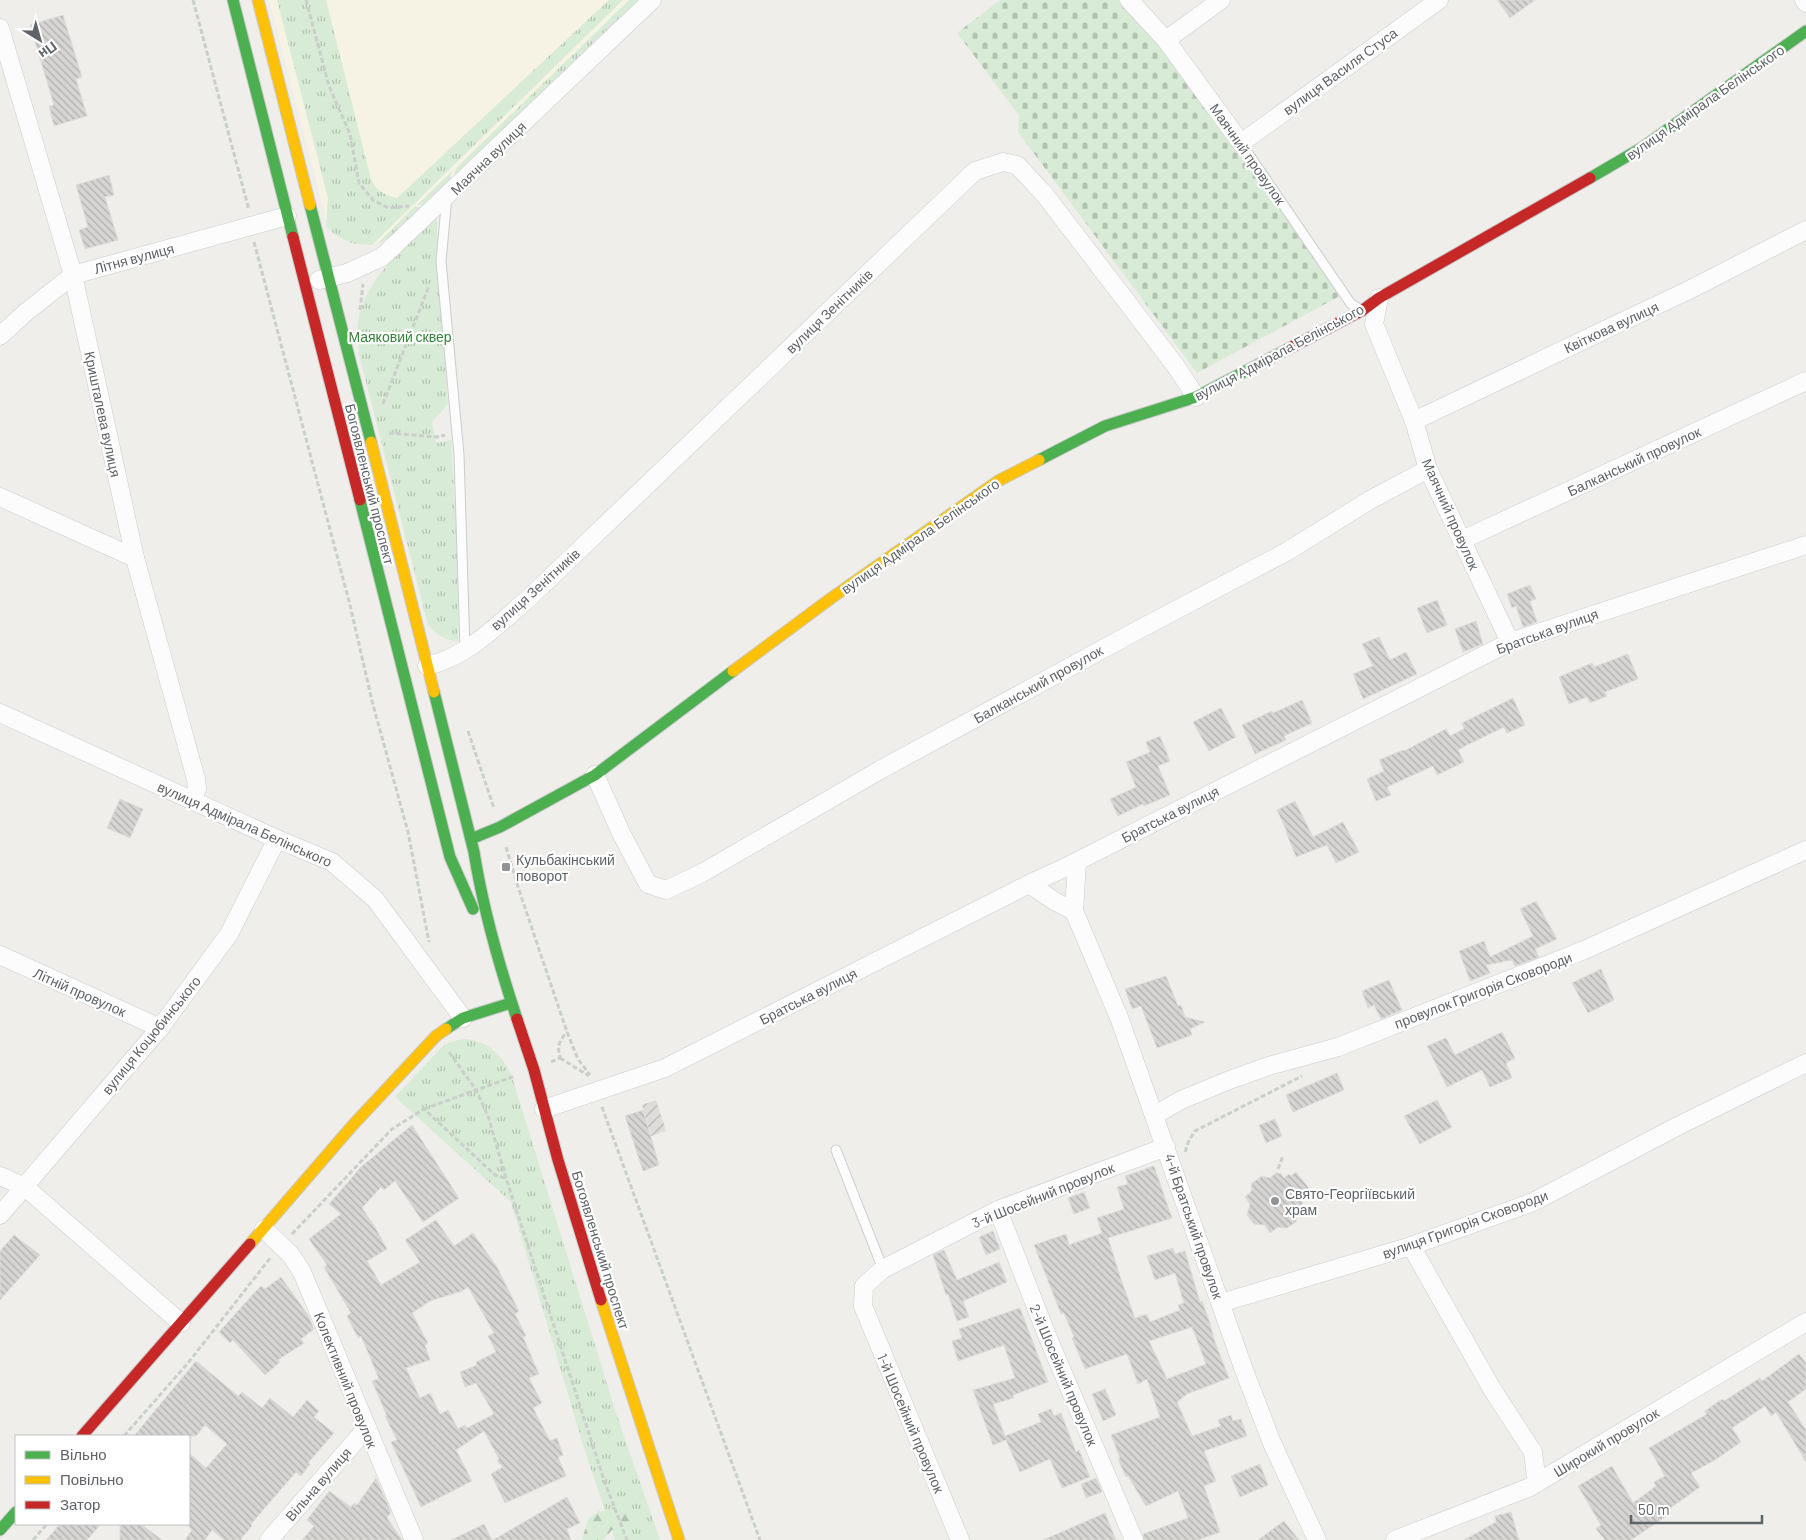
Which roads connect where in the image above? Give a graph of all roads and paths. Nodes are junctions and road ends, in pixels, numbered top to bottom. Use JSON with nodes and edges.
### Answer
{"nodes":[{"id":1,"x":193,"y":0,"type":"edge"},
{"id":2,"x":233,"y":0,"type":"edge"},
{"id":3,"x":258,"y":0,"type":"edge"},
{"id":4,"x":306,"y":0,"type":"edge"},
{"id":5,"x":652,"y":0,"type":"edge"},
{"id":6,"x":1129,"y":0,"type":"edge"},
{"id":7,"x":1221,"y":0,"type":"edge"},
{"id":8,"x":1439,"y":0,"type":"edge"},
{"id":9,"x":0,"y":28,"type":"edge"},
{"id":10,"x":1806,"y":31,"type":"edge"},
{"id":11,"x":1166,"y":40,"type":"junction"},
{"id":12,"x":1241,"y":142,"type":"junction"},
{"id":13,"x":447,"y":196,"type":"junction"},
{"id":14,"x":414,"y":206,"type":"dead end"},
{"id":15,"x":287,"y":216,"type":"junction"},
{"id":16,"x":253,"y":225,"type":"junction"},
{"id":17,"x":1806,"y":230,"type":"edge"},
{"id":18,"x":442,"y":273,"type":"junction"},
{"id":19,"x":73,"y":275,"type":"junction"},
{"id":20,"x":329,"y":278,"type":"junction"},
{"id":21,"x":304,"y":284,"type":"junction"},
{"id":22,"x":1379,"y":298,"type":"junction"},
{"id":23,"x":1363,"y":310,"type":"junction"},
{"id":24,"x":0,"y":336,"type":"edge"},
{"id":25,"x":1806,"y":381,"type":"edge"},
{"id":26,"x":1196,"y":397,"type":"junction"},
{"id":27,"x":384,"y":410,"type":"dead end"},
{"id":28,"x":1414,"y":421,"type":"junction"},
{"id":29,"x":387,"y":425,"type":"dead end"},
{"id":30,"x":389,"y":433,"type":"junction"},
{"id":31,"x":456,"y":433,"type":"junction"},
{"id":32,"x":390,"y":438,"type":"dead end"},
{"id":33,"x":1428,"y":469,"type":"junction"},
{"id":34,"x":0,"y":497,"type":"edge"},
{"id":35,"x":1462,"y":540,"type":"junction"},
{"id":36,"x":1806,"y":545,"type":"edge"},
{"id":37,"x":135,"y":558,"type":"junction"},
{"id":38,"x":1510,"y":642,"type":"junction"},
{"id":39,"x":465,"y":652,"type":"junction"},
{"id":40,"x":427,"y":666,"type":"junction"},
{"id":41,"x":0,"y":713,"type":"edge"},
{"id":42,"x":466,"y":725,"type":"dead end"},
{"id":43,"x":596,"y":775,"type":"junction"},
{"id":44,"x":192,"y":800,"type":"junction"},
{"id":45,"x":500,"y":827,"type":"junction"},
{"id":46,"x":277,"y":839,"type":"junction"},
{"id":47,"x":471,"y":839,"type":"junction"},
{"id":48,"x":1806,"y":850,"type":"edge"},
{"id":49,"x":1077,"y":862,"type":"junction"},
{"id":50,"x":1029,"y":884,"type":"junction"},
{"id":51,"x":1074,"y":911,"type":"junction"},
{"id":52,"x":430,"y":946,"type":"dead end"},
{"id":53,"x":0,"y":955,"type":"edge"},
{"id":54,"x":500,"y":968,"type":"junction"},
{"id":55,"x":511,"y":1003,"type":"junction"},
{"id":56,"x":463,"y":1018,"type":"junction"},
{"id":57,"x":160,"y":1028,"type":"junction"},
{"id":58,"x":567,"y":1032,"type":"junction"},
{"id":59,"x":436,"y":1036,"type":"junction"},
{"id":60,"x":560,"y":1058,"type":"junction"},
{"id":61,"x":1806,"y":1063,"type":"edge"},
{"id":62,"x":534,"y":1070,"type":"junction"},
{"id":63,"x":476,"y":1090,"type":"junction"},
{"id":64,"x":596,"y":1090,"type":"junction"},
{"id":65,"x":1263,"y":1096,"type":"dead end"},
{"id":66,"x":424,"y":1108,"type":"junction"},
{"id":67,"x":544,"y":1109,"type":"junction"},
{"id":68,"x":1155,"y":1115,"type":"junction"},
{"id":69,"x":1166,"y":1147,"type":"junction"},
{"id":70,"x":836,"y":1150,"type":"dead end"},
{"id":71,"x":1283,"y":1156,"type":"dead end"},
{"id":72,"x":1278,"y":1169,"type":"dead end"},
{"id":73,"x":0,"y":1176,"type":"edge"},
{"id":74,"x":506,"y":1178,"type":"junction"},
{"id":75,"x":1176,"y":1178,"type":"junction"},
{"id":76,"x":25,"y":1186,"type":"junction"},
{"id":77,"x":998,"y":1210,"type":"junction"},
{"id":78,"x":0,"y":1216,"type":"edge"},
{"id":79,"x":264,"y":1229,"type":"junction"},
{"id":80,"x":282,"y":1245,"type":"junction"},
{"id":81,"x":1412,"y":1246,"type":"junction"},
{"id":82,"x":883,"y":1269,"type":"junction"},
{"id":83,"x":1221,"y":1303,"type":"junction"},
{"id":84,"x":863,"y":1306,"type":"joint"},
{"id":85,"x":1806,"y":1322,"type":"edge"},
{"id":86,"x":181,"y":1323,"type":"junction"},
{"id":87,"x":366,"y":1429,"type":"junction"},
{"id":88,"x":83,"y":1435,"type":"edge"},
{"id":89,"x":125,"y":1435,"type":"edge"},
{"id":90,"x":1537,"y":1483,"type":"junction"},
{"id":91,"x":15,"y":1513,"type":"edge"},
{"id":92,"x":46,"y":1525,"type":"edge"},
{"id":93,"x":0,"y":1530,"type":"edge"},
{"id":94,"x":33,"y":1540,"type":"edge"},
{"id":95,"x":269,"y":1540,"type":"edge"},
{"id":96,"x":414,"y":1540,"type":"edge"},
{"id":97,"x":627,"y":1540,"type":"edge"},
{"id":98,"x":679,"y":1540,"type":"edge"},
{"id":99,"x":760,"y":1540,"type":"edge"},
{"id":100,"x":960,"y":1540,"type":"edge"},
{"id":101,"x":1134,"y":1540,"type":"edge"},
{"id":102,"x":1317,"y":1540,"type":"edge"},
{"id":103,"x":1395,"y":1540,"type":"edge"}],
"edges":[{"from":1,"to":16,"type":"path"},
{"from":2,"to":15,"type":"main road","name":"Богоявленський проспект"},
{"from":3,"to":20,"type":"main road","name":"Богоявленський проспект"},
{"from":4,"to":14,"type":"path"},
{"from":5,"to":13,"type":"street","name":"Маячна вулиця"},
{"from":6,"to":11,"type":"street","name":"Маячний провулок"},
{"from":7,"to":11,"type":"street"},
{"from":8,"to":12,"type":"street","name":"вулиця Василя Стуса"},
{"from":9,"to":19,"type":"street","name":"Кришталева вулиця"},
{"from":10,"to":22,"type":"main road","name":"вулиця Адмірала Белінського"},
{"from":11,"to":12,"type":"street","name":"Маячний провулок"},
{"from":12,"to":23,"type":"lane","name":"Маячний провулок"},
{"from":13,"to":18,"type":"lane"},
{"from":13,"to":20,"type":"street","name":"Маячна вулиця"},
{"from":15,"to":16,"type":"street","name":"Літня вулиця"},
{"from":15,"to":21,"type":"main road","name":"Богоявленський проспект"},
{"from":16,"to":19,"type":"street","name":"Літня вулиця"},
{"from":16,"to":52,"type":"path"},
{"from":17,"to":28,"type":"street","name":"Квіткова вулиця"},
{"from":18,"to":27,"type":"path"},
{"from":18,"to":31,"type":"lane"},
{"from":19,"to":24,"type":"street","name":"Літня вулиця"},
{"from":19,"to":37,"type":"street","name":"Кришталева вулиця"},
{"from":20,"to":21,"type":"street","name":"Маячна вулиця"},
{"from":20,"to":40,"type":"main road","name":"Богоявленський проспект"},
{"from":21,"to":54,"type":"main road","name":"Богоявленський проспект"},
{"from":22,"to":23,"type":"main road","name":"вулиця Адмірала Белінського"},
{"from":22,"to":28,"type":"street","name":"Маячний провулок"},
{"from":23,"to":26,"type":"main road","name":"вулиця Адмірала Белінського"},
{"from":25,"to":35,"type":"street","name":"Балканський провулок"},
{"from":26,"to":39,"type":"street","name":"вулиця Зенітників"},
{"from":26,"to":43,"type":"main road","name":"вулиця Адмірала Белінського"},
{"from":28,"to":33,"type":"street","name":"Маячний провулок"},
{"from":29,"to":30,"type":"path"},
{"from":30,"to":31,"type":"path"},
{"from":30,"to":32,"type":"path"},
{"from":31,"to":39,"type":"lane"},
{"from":33,"to":35,"type":"street","name":"Маячний провулок"},
{"from":33,"to":43,"type":"street","name":"Балканський провулок"},
{"from":34,"to":37,"type":"street"},
{"from":35,"to":38,"type":"street","name":"Маячний провулок"},
{"from":36,"to":38,"type":"street","name":"Братська вулиця"},
{"from":37,"to":44,"type":"street","name":"Кришталева вулиця"},
{"from":38,"to":49,"type":"street","name":"Братська вулиця"},
{"from":39,"to":40,"type":"street","name":"вулиця Зенітників"},
{"from":40,"to":47,"type":"main road","name":"Богоявленський проспект"},
{"from":41,"to":44,"type":"street","name":"вулиця Адмірала Белінського"},
{"from":42,"to":45,"type":"path"},
{"from":43,"to":45,"type":"main road","name":"вулиця Адмірала Белінського"},
{"from":44,"to":46,"type":"street","name":"вулиця Адмірала Белінського"},
{"from":45,"to":47,"type":"main road","name":"вулиця Адмірала Белінського"},
{"from":45,"to":58,"type":"path"},
{"from":46,"to":56,"type":"street","name":"вулиця Адмірала Белінського"},
{"from":46,"to":57,"type":"street","name":"вулиця Коцюбинського"},
{"from":47,"to":54,"type":"main road","name":"Богоявленський проспект"},
{"from":48,"to":68,"type":"street","name":"провулок Григорія Сковороди"},
{"from":49,"to":50,"type":"street","name":"Братська вулиця"},
{"from":49,"to":51,"type":"street","name":"4-й Братський провулок"},
{"from":50,"to":51,"type":"street"},
{"from":50,"to":64,"type":"street","name":"Братська вулиця"},
{"from":51,"to":68,"type":"street","name":"4-й Братський провулок"},
{"from":53,"to":57,"type":"street","name":"Літній провулок"},
{"from":54,"to":55,"type":"main road","name":"Богоявленський проспект"},
{"from":55,"to":56,"type":"main road"},
{"from":55,"to":62,"type":"main road","name":"Богоявленський проспект"},
{"from":56,"to":59,"type":"main road"},
{"from":57,"to":76,"type":"street","name":"вулиця Коцюбинського"},
{"from":58,"to":60,"type":"path"},
{"from":58,"to":60,"type":"path"},
{"from":59,"to":63,"type":"path"},
{"from":59,"to":79,"type":"main road"},
{"from":60,"to":62,"type":"path"},
{"from":61,"to":81,"type":"street","name":"вулиця Григорія Сковороди"},
{"from":62,"to":63,"type":"path"},
{"from":62,"to":67,"type":"main road","name":"Богоявленський проспект"},
{"from":63,"to":66,"type":"path"},
{"from":63,"to":74,"type":"path"},
{"from":64,"to":67,"type":"street","name":"Братська вулиця"},
{"from":64,"to":99,"type":"path"},
{"from":65,"to":75,"type":"path"},
{"from":66,"to":74,"type":"path"},
{"from":66,"to":80,"type":"path"},
{"from":67,"to":98,"type":"main road","name":"Богоявленський проспект"},
{"from":68,"to":69,"type":"street","name":"4-й Братський провулок"},
{"from":69,"to":75,"type":"street","name":"4-й Братський провулок"},
{"from":69,"to":77,"type":"street","name":"3-й Шосейний провулок"},
{"from":70,"to":82,"type":"lane"},
{"from":71,"to":72,"type":"path"},
{"from":73,"to":76,"type":"street"},
{"from":74,"to":97,"type":"path"},
{"from":75,"to":83,"type":"street","name":"4-й Братський провулок"},
{"from":76,"to":78,"type":"street","name":"вулиця Коцюбинського"},
{"from":76,"to":86,"type":"street"},
{"from":77,"to":82,"type":"street","name":"3-й Шосейний провулок"},
{"from":77,"to":101,"type":"street","name":"2-й Шосейний провулок"},
{"from":79,"to":80,"type":"street","name":"Колективний провулок"},
{"from":79,"to":86,"type":"main road"},
{"from":80,"to":87,"type":"street","name":"Колективний провулок"},
{"from":80,"to":89,"type":"path"},
{"from":81,"to":83,"type":"street","name":"вулиця Григорія Сковороди"},
{"from":81,"to":90,"type":"street"},
{"from":82,"to":84,"type":"street","name":"3-й Шосейний провулок"},
{"from":83,"to":102,"type":"street","name":"4-й Братський провулок"},
{"from":84,"to":100,"type":"street","name":"1-й Шосейний провулок"},
{"from":85,"to":90,"type":"street","name":"Широкий провулок"},
{"from":86,"to":88,"type":"main road"},
{"from":87,"to":95,"type":"street","name":"Вільна вулиця"},
{"from":87,"to":96,"type":"street","name":"Колективний провулок"},
{"from":90,"to":103,"type":"street","name":"Широкий провулок"},
{"from":91,"to":93,"type":"main road"},
{"from":92,"to":94,"type":"path"}]}
